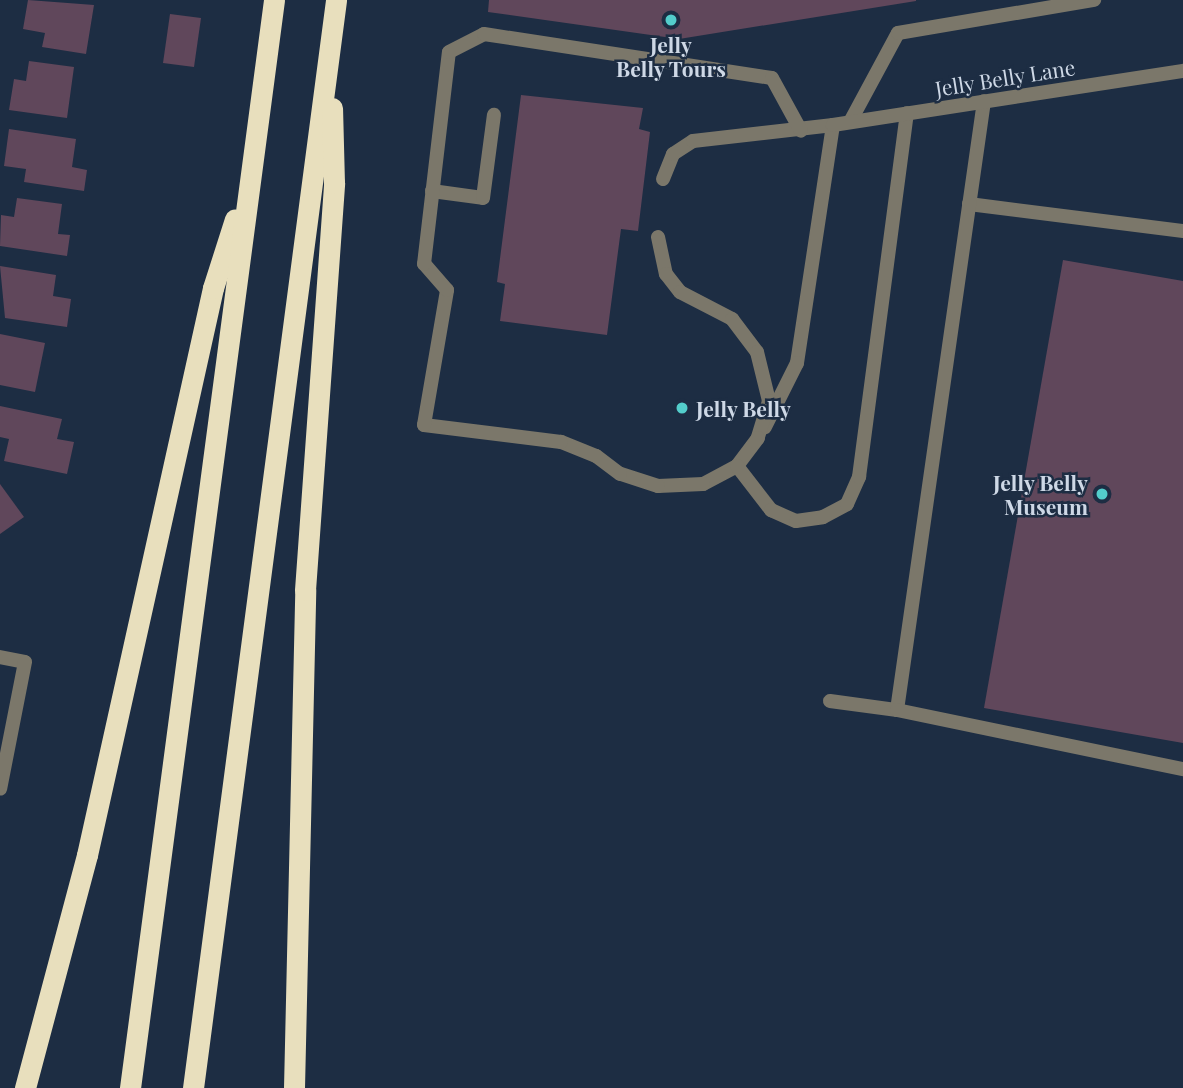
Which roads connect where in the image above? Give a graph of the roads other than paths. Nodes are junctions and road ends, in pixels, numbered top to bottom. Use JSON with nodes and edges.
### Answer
{"nodes":[{"id":1,"x":274,"y":0,"type":"edge"},
{"id":2,"x":336,"y":0,"type":"edge"},
{"id":3,"x":1094,"y":0,"type":"edge"},
{"id":4,"x":330,"y":46,"type":"junction"},
{"id":5,"x":1183,"y":71,"type":"edge"},
{"id":6,"x":984,"y":101,"type":"junction"},
{"id":7,"x":907,"y":113,"type":"junction"},
{"id":8,"x":494,"y":115,"type":"dead end"},
{"id":9,"x":850,"y":122,"type":"junction"},
{"id":10,"x":833,"y":125,"type":"junction"},
{"id":11,"x":801,"y":131,"type":"junction"},
{"id":12,"x":253,"y":160,"type":"junction"},
{"id":13,"x":663,"y":179,"type":"dead end"},
{"id":14,"x":432,"y":191,"type":"junction"},
{"id":15,"x":969,"y":204,"type":"junction"},
{"id":16,"x":1183,"y":231,"type":"edge"},
{"id":17,"x":658,"y":237,"type":"dead end"},
{"id":18,"x":758,"y":438,"type":"junction"},
{"id":19,"x":737,"y":466,"type":"junction"},
{"id":20,"x":0,"y":657,"type":"edge"},
{"id":21,"x":830,"y":701,"type":"dead end"},
{"id":22,"x":897,"y":710,"type":"junction"},
{"id":23,"x":4,"y":754,"type":"edge"},
{"id":24,"x":1183,"y":769,"type":"edge"},
{"id":25,"x":0,"y":789,"type":"edge"},
{"id":26,"x":25,"y":1088,"type":"edge"},
{"id":27,"x":130,"y":1088,"type":"edge"},
{"id":28,"x":192,"y":1088,"type":"edge"},
{"id":29,"x":294,"y":1088,"type":"edge"}],
"edges":[{"from":1,"to":12,"type":"highway"},
{"from":2,"to":4,"type":"highway"},
{"from":3,"to":9,"type":"street"},
{"from":4,"to":28,"type":"highway"},
{"from":4,"to":29,"type":"highway"},
{"from":5,"to":6,"type":"street","name":"Jelly Belly Lane"},
{"from":6,"to":7,"type":"street","name":"Jelly Belly Lane"},
{"from":6,"to":15,"type":"street"},
{"from":7,"to":9,"type":"street","name":"Jelly Belly Lane"},
{"from":7,"to":19,"type":"street"},
{"from":8,"to":14,"type":"street"},
{"from":9,"to":10,"type":"street","name":"Jelly Belly Lane"},
{"from":10,"to":11,"type":"street","name":"Jelly Belly Lane"},
{"from":10,"to":18,"type":"street"},
{"from":11,"to":13,"type":"street","name":"Jelly Belly Lane"},
{"from":11,"to":14,"type":"street"},
{"from":12,"to":26,"type":"highway"},
{"from":12,"to":27,"type":"highway"},
{"from":14,"to":19,"type":"street"},
{"from":15,"to":16,"type":"street"},
{"from":15,"to":22,"type":"street"},
{"from":17,"to":18,"type":"street"},
{"from":18,"to":19,"type":"street"},
{"from":20,"to":23,"type":"street"},
{"from":21,"to":22,"type":"street"},
{"from":22,"to":24,"type":"street"},
{"from":23,"to":25,"type":"street"}]}
